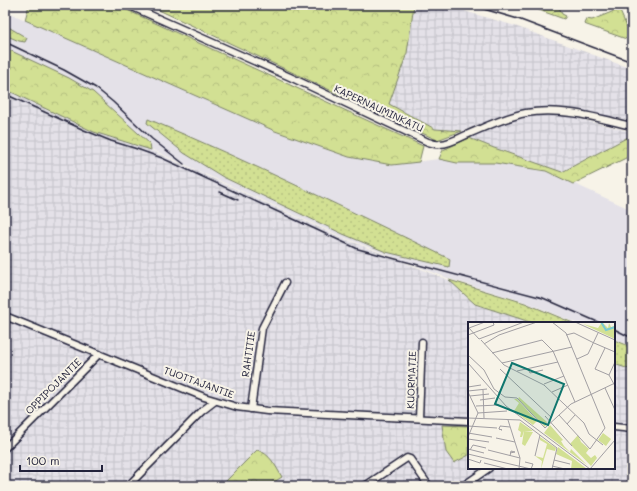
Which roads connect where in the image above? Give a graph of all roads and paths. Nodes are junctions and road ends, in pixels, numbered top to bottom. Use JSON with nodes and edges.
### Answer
{"nodes":[{"id":1,"x":128,"y":5,"type":"edge"},
{"id":2,"x":632,"y":126,"type":"edge"},
{"id":3,"x":285,"y":282,"type":"dead end"},
{"id":4,"x":5,"y":316,"type":"edge"},
{"id":5,"x":422,"y":342,"type":"dead end"},
{"id":6,"x":99,"y":354,"type":"junction"},
{"id":7,"x":215,"y":401,"type":"junction"},
{"id":8,"x":251,"y":409,"type":"junction"},
{"id":9,"x":419,"y":418,"type":"junction"},
{"id":10,"x":468,"y":421,"type":"edge"},
{"id":11,"x":615,"y":428,"type":"edge"},
{"id":12,"x":632,"y":429,"type":"edge"},
{"id":13,"x":5,"y":448,"type":"edge"},
{"id":14,"x":488,"y":469,"type":"edge"},
{"id":15,"x":128,"y":486,"type":"edge"},
{"id":16,"x":365,"y":486,"type":"edge"},
{"id":17,"x":429,"y":486,"type":"edge"},
{"id":18,"x":463,"y":486,"type":"edge"}],
"edges":[{"from":1,"to":2,"type":"street","name":"KAPERNAUMINKATU"},
{"from":3,"to":8,"type":"street","name":"RAHTITIE"},
{"from":4,"to":6,"type":"street","name":"TUOTTAJANTIE"},
{"from":5,"to":9,"type":"street","name":"KUORMATIE"},
{"from":6,"to":7,"type":"street","name":"TUOTTAJANTIE"},
{"from":6,"to":13,"type":"street","name":"OPPIPOJANTIE"},
{"from":7,"to":8,"type":"street","name":"TUOTTAJANTIE"},
{"from":7,"to":15,"type":"street"},
{"from":8,"to":9,"type":"street","name":"TUOTTAJANTIE"},
{"from":9,"to":10,"type":"street","name":"TUOTTAJANTIE"},
{"from":11,"to":12,"type":"street"},
{"from":14,"to":18,"type":"street"},
{"from":16,"to":17,"type":"street"}]}
